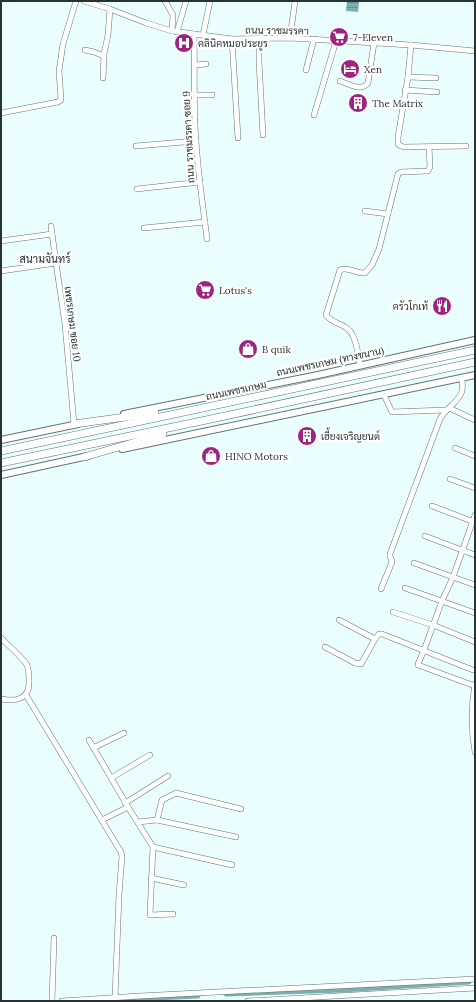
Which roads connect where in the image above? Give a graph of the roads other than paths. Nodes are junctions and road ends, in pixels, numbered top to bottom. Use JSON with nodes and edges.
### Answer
{"nodes":[{"id":1,"x":76,"y":1,"type":"edge"},
{"id":2,"x":87,"y":1,"type":"edge"},
{"id":3,"x":165,"y":1,"type":"edge"},
{"id":4,"x":186,"y":1,"type":"edge"},
{"id":5,"x":210,"y":1,"type":"edge"},
{"id":6,"x":295,"y":1,"type":"edge"},
{"id":7,"x":110,"y":9,"type":"junction"},
{"id":8,"x":175,"y":31,"type":"junction"},
{"id":9,"x":194,"y":34,"type":"junction"},
{"id":10,"x":203,"y":35,"type":"junction"},
{"id":11,"x":232,"y":38,"type":"junction"},
{"id":12,"x":259,"y":38,"type":"junction"},
{"id":13,"x":290,"y":38,"type":"junction"},
{"id":14,"x":314,"y":39,"type":"junction"},
{"id":15,"x":336,"y":41,"type":"junction"},
{"id":16,"x":374,"y":43,"type":"junction"},
{"id":17,"x":411,"y":45,"type":"junction"},
{"id":18,"x":85,"y":50,"type":"dead end"},
{"id":19,"x":475,"y":51,"type":"edge"},
{"id":20,"x":104,"y":56,"type":"junction"},
{"id":21,"x":206,"y":64,"type":"dead end"},
{"id":22,"x":195,"y":65,"type":"junction"},
{"id":23,"x":306,"y":70,"type":"dead end"},
{"id":24,"x":408,"y":76,"type":"junction"},
{"id":25,"x":103,"y":78,"type":"dead end"},
{"id":26,"x":436,"y":78,"type":"dead end"},
{"id":27,"x":340,"y":81,"type":"dead end"},
{"id":28,"x":405,"y":90,"type":"junction"},
{"id":29,"x":437,"y":92,"type":"dead end"},
{"id":30,"x":194,"y":95,"type":"junction"},
{"id":31,"x":212,"y":96,"type":"dead end"},
{"id":32,"x":1,"y":113,"type":"edge"},
{"id":33,"x":314,"y":115,"type":"dead end"},
{"id":34,"x":263,"y":135,"type":"dead end"},
{"id":35,"x":238,"y":138,"type":"dead end"},
{"id":36,"x":196,"y":140,"type":"junction"},
{"id":37,"x":136,"y":146,"type":"dead end"},
{"id":38,"x":466,"y":146,"type":"dead end"},
{"id":39,"x":429,"y":147,"type":"junction"},
{"id":40,"x":200,"y":182,"type":"junction"},
{"id":41,"x":137,"y":189,"type":"dead end"},
{"id":42,"x":365,"y":211,"type":"dead end"},
{"id":43,"x":388,"y":214,"type":"junction"},
{"id":44,"x":205,"y":222,"type":"junction"},
{"id":45,"x":51,"y":226,"type":"dead end"},
{"id":46,"x":144,"y":228,"type":"dead end"},
{"id":47,"x":52,"y":234,"type":"junction"},
{"id":48,"x":207,"y":239,"type":"dead end"},
{"id":49,"x":1,"y":241,"type":"edge"},
{"id":50,"x":56,"y":263,"type":"junction"},
{"id":51,"x":1,"y":271,"type":"edge"},
{"id":52,"x":475,"y":340,"type":"edge"},
{"id":53,"x":475,"y":350,"type":"edge"},
{"id":54,"x":475,"y":362,"type":"edge"},
{"id":55,"x":360,"y":365,"type":"junction"},
{"id":56,"x":475,"y":375,"type":"edge"},
{"id":57,"x":462,"y":378,"type":"junction"},
{"id":58,"x":384,"y":395,"type":"junction"},
{"id":59,"x":208,"y":406,"type":"junction"},
{"id":60,"x":448,"y":409,"type":"junction"},
{"id":61,"x":211,"y":419,"type":"junction"},
{"id":62,"x":475,"y":420,"type":"edge"},
{"id":63,"x":74,"y":424,"type":"junction"},
{"id":64,"x":1,"y":440,"type":"edge"},
{"id":65,"x":455,"y":448,"type":"dead end"},
{"id":66,"x":1,"y":451,"type":"edge"},
{"id":67,"x":475,"y":456,"type":"edge"},
{"id":68,"x":84,"y":457,"type":"junction"},
{"id":69,"x":1,"y":463,"type":"edge"},
{"id":70,"x":1,"y":475,"type":"edge"},
{"id":71,"x":450,"y":479,"type":"dead end"},
{"id":72,"x":475,"y":488,"type":"edge"},
{"id":73,"x":432,"y":506,"type":"dead end"},
{"id":74,"x":475,"y":515,"type":"edge"},
{"id":75,"x":474,"y":521,"type":"edge"},
{"id":76,"x":425,"y":536,"type":"dead end"},
{"id":77,"x":462,"y":550,"type":"junction"},
{"id":78,"x":475,"y":555,"type":"edge"},
{"id":79,"x":414,"y":564,"type":"dead end"},
{"id":80,"x":453,"y":577,"type":"junction"},
{"id":81,"x":475,"y":585,"type":"edge"},
{"id":82,"x":405,"y":588,"type":"dead end"},
{"id":83,"x":381,"y":589,"type":"dead end"},
{"id":84,"x":442,"y":601,"type":"junction"},
{"id":85,"x":394,"y":612,"type":"dead end"},
{"id":86,"x":475,"y":613,"type":"edge"},
{"id":87,"x":339,"y":620,"type":"dead end"},
{"id":88,"x":433,"y":626,"type":"junction"},
{"id":89,"x":1,"y":638,"type":"edge"},
{"id":90,"x":375,"y":639,"type":"junction"},
{"id":91,"x":475,"y":642,"type":"edge"},
{"id":92,"x":325,"y":646,"type":"dead end"},
{"id":93,"x":424,"y":650,"type":"junction"},
{"id":94,"x":473,"y":670,"type":"dead end"},
{"id":95,"x":475,"y":688,"type":"edge"},
{"id":96,"x":26,"y":694,"type":"junction"},
{"id":97,"x":1,"y":699,"type":"edge"},
{"id":98,"x":124,"y":733,"type":"dead end"},
{"id":99,"x":88,"y":740,"type":"dead end"},
{"id":100,"x":93,"y":748,"type":"junction"},
{"id":101,"x":475,"y":752,"type":"edge"},
{"id":102,"x":150,"y":755,"type":"dead end"},
{"id":103,"x":168,"y":776,"type":"dead end"},
{"id":104,"x":111,"y":778,"type":"junction"},
{"id":105,"x":127,"y":805,"type":"junction"},
{"id":106,"x":241,"y":809,"type":"dead end"},
{"id":107,"x":102,"y":820,"type":"junction"},
{"id":108,"x":157,"y":820,"type":"junction"},
{"id":109,"x":138,"y":822,"type":"junction"},
{"id":110,"x":236,"y":837,"type":"dead end"},
{"id":111,"x":153,"y":847,"type":"junction"},
{"id":112,"x":232,"y":865,"type":"dead end"},
{"id":113,"x":152,"y":878,"type":"junction"},
{"id":114,"x":184,"y":885,"type":"dead end"},
{"id":115,"x":172,"y":914,"type":"dead end"},
{"id":116,"x":54,"y":938,"type":"dead end"},
{"id":117,"x":475,"y":979,"type":"edge"},
{"id":118,"x":475,"y":988,"type":"edge"},
{"id":119,"x":268,"y":994,"type":"junction"},
{"id":120,"x":115,"y":998,"type":"junction"},
{"id":121,"x":141,"y":998,"type":"edge"},
{"id":122,"x":52,"y":1001,"type":"edge"},
{"id":123,"x":62,"y":1001,"type":"edge"},
{"id":124,"x":248,"y":1001,"type":"edge"}],
"edges":[{"from":1,"to":32,"type":"street"},
{"from":2,"to":7,"type":"street","name":"ถนน ราชมรรคา"},
{"from":3,"to":8,"type":"street"},
{"from":4,"to":8,"type":"street"},
{"from":5,"to":10,"type":"street"},
{"from":6,"to":13,"type":"street"},
{"from":7,"to":8,"type":"street","name":"ถนน ราชมรรคา"},
{"from":7,"to":20,"type":"street"},
{"from":8,"to":9,"type":"street","name":"ถนน ราชมรรคา"},
{"from":9,"to":10,"type":"street","name":"ถนน ราชมรรคา"},
{"from":9,"to":22,"type":"street","name":"ถนน ราชมรรคา ซอย 9"},
{"from":10,"to":11,"type":"street","name":"ถนน ราชมรรคา"},
{"from":11,"to":12,"type":"street","name":"ถนน ราชมรรคา"},
{"from":11,"to":35,"type":"street"},
{"from":12,"to":13,"type":"street","name":"ถนน ราชมรรคา"},
{"from":12,"to":34,"type":"street"},
{"from":13,"to":14,"type":"street","name":"ถนน ราชมรรคา"},
{"from":14,"to":15,"type":"street","name":"ถนน ราชมรรคา"},
{"from":14,"to":23,"type":"street"},
{"from":15,"to":16,"type":"street","name":"ถนน ราชมรรคา"},
{"from":15,"to":33,"type":"street"},
{"from":16,"to":17,"type":"street","name":"ถนน ราชมรรคา"},
{"from":16,"to":27,"type":"street"},
{"from":17,"to":19,"type":"street","name":"ถนน ราชมรรคา"},
{"from":17,"to":24,"type":"street"},
{"from":18,"to":20,"type":"street"},
{"from":20,"to":25,"type":"street"},
{"from":21,"to":22,"type":"street"},
{"from":22,"to":30,"type":"street","name":"ถนน ราชมรรคา ซอย 9"},
{"from":24,"to":26,"type":"street"},
{"from":24,"to":28,"type":"street"},
{"from":28,"to":29,"type":"street"},
{"from":28,"to":39,"type":"street"},
{"from":30,"to":31,"type":"street"},
{"from":30,"to":36,"type":"street","name":"ถนน ราชมรรคา ซอย 9"},
{"from":36,"to":37,"type":"street"},
{"from":36,"to":40,"type":"street","name":"ถนน ราชมรรคา ซอย 9"},
{"from":38,"to":39,"type":"street"},
{"from":39,"to":43,"type":"street"},
{"from":40,"to":41,"type":"street"},
{"from":40,"to":44,"type":"street","name":"ถนน ราชมรรคา ซอย 9"},
{"from":42,"to":43,"type":"street"},
{"from":43,"to":55,"type":"street"},
{"from":44,"to":46,"type":"street"},
{"from":44,"to":48,"type":"street","name":"ถนน ราชมรรคา ซอย 9"},
{"from":45,"to":47,"type":"street","name":"เพชรเกษม ซอย 10"},
{"from":47,"to":49,"type":"street"},
{"from":47,"to":50,"type":"street","name":"เพชรเกษม ซอย 10"},
{"from":50,"to":51,"type":"street"},
{"from":50,"to":63,"type":"street","name":"เพชรเกษม ซอย 10"},
{"from":52,"to":55,"type":"main road","name":"ถนนเพชรเกษม (ทางขนาน)"},
{"from":53,"to":59,"type":"highway","name":"ถนนเพชรเกษม"},
{"from":54,"to":61,"type":"highway"},
{"from":55,"to":63,"type":"main road","name":"ถนนเพชรเกษม (ทางขนาน)"},
{"from":56,"to":57,"type":"main road"},
{"from":57,"to":58,"type":"main road"},
{"from":57,"to":60,"type":"street"},
{"from":58,"to":60,"type":"street"},
{"from":58,"to":68,"type":"main road"},
{"from":59,"to":63,"type":"highway"},
{"from":59,"to":66,"type":"highway","name":"ถนนเพชรเกษม"},
{"from":60,"to":62,"type":"street"},
{"from":60,"to":83,"type":"street"},
{"from":61,"to":68,"type":"highway"},
{"from":61,"to":69,"type":"highway"},
{"from":63,"to":64,"type":"main road","name":"ถนนเพชรเกษม (ทางขนาน)"},
{"from":65,"to":67,"type":"street"},
{"from":68,"to":70,"type":"main road"},
{"from":71,"to":72,"type":"street"},
{"from":73,"to":75,"type":"street"},
{"from":74,"to":75,"type":"street"},
{"from":75,"to":77,"type":"street"},
{"from":76,"to":77,"type":"street"},
{"from":77,"to":78,"type":"street"},
{"from":77,"to":80,"type":"street"},
{"from":79,"to":80,"type":"street"},
{"from":80,"to":81,"type":"street"},
{"from":80,"to":84,"type":"street"},
{"from":82,"to":84,"type":"street"},
{"from":84,"to":86,"type":"street"},
{"from":84,"to":88,"type":"street"},
{"from":85,"to":88,"type":"street"},
{"from":87,"to":90,"type":"street"},
{"from":88,"to":91,"type":"street"},
{"from":88,"to":93,"type":"street"},
{"from":89,"to":96,"type":"street"},
{"from":90,"to":92,"type":"street"},
{"from":90,"to":93,"type":"street"},
{"from":93,"to":94,"type":"street"},
{"from":93,"to":95,"type":"street"},
{"from":95,"to":101,"type":"street"},
{"from":96,"to":97,"type":"street"},
{"from":96,"to":107,"type":"street"},
{"from":98,"to":100,"type":"street"},
{"from":99,"to":100,"type":"street"},
{"from":100,"to":104,"type":"street"},
{"from":102,"to":104,"type":"street"},
{"from":103,"to":105,"type":"street"},
{"from":104,"to":105,"type":"street"},
{"from":105,"to":107,"type":"street"},
{"from":105,"to":109,"type":"street"},
{"from":106,"to":108,"type":"street"},
{"from":107,"to":120,"type":"street"},
{"from":108,"to":109,"type":"street"},
{"from":108,"to":110,"type":"street"},
{"from":109,"to":111,"type":"street"},
{"from":111,"to":112,"type":"street"},
{"from":111,"to":113,"type":"street"},
{"from":113,"to":114,"type":"street"},
{"from":113,"to":115,"type":"street"},
{"from":116,"to":122,"type":"street"},
{"from":117,"to":119,"type":"street"},
{"from":118,"to":119,"type":"street"},
{"from":119,"to":121,"type":"street"},
{"from":119,"to":124,"type":"street"},
{"from":120,"to":121,"type":"street"},
{"from":120,"to":123,"type":"street"}]}
